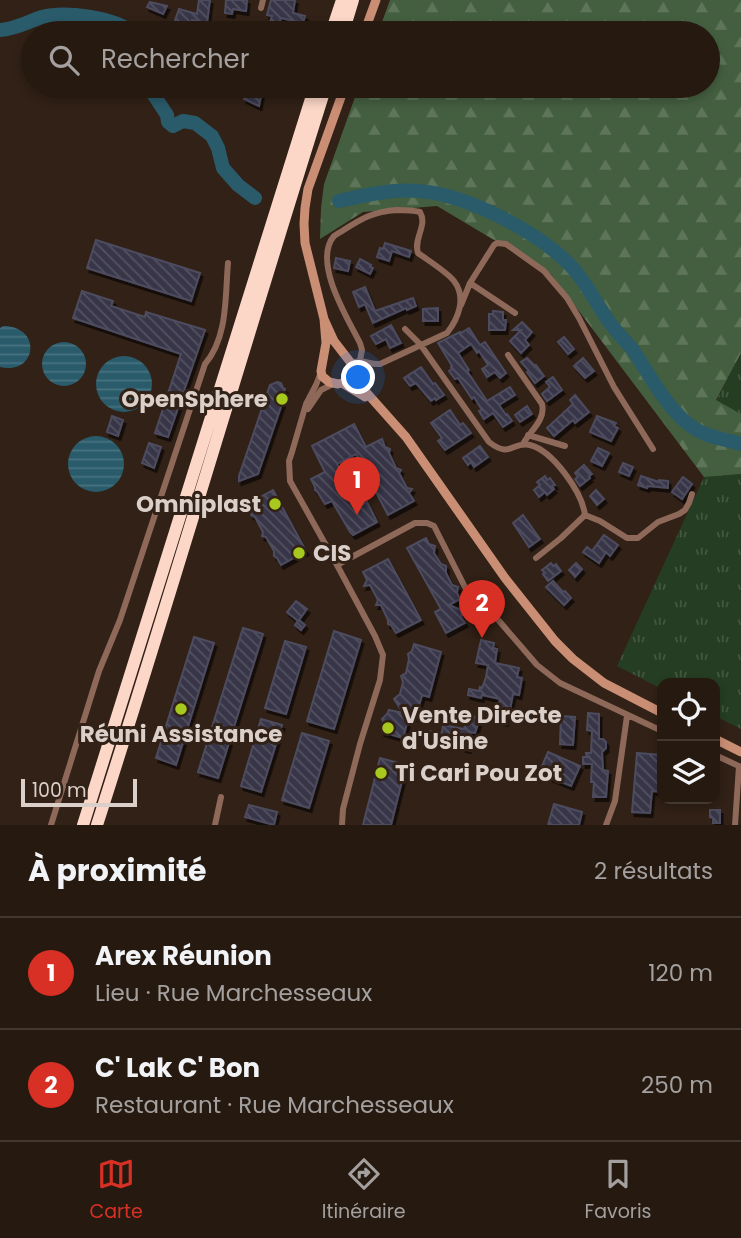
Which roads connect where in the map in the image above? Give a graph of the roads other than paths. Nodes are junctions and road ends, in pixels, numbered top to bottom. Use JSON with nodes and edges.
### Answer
{"nodes":[{"id":1,"x":342,"y":0,"type":"edge"},
{"id":2,"x":354,"y":0,"type":"edge"},
{"id":3,"x":376,"y":0,"type":"edge"},
{"id":4,"x":335,"y":21,"type":"edge"},
{"id":5,"x":347,"y":21,"type":"edge"},
{"id":6,"x":368,"y":21,"type":"edge"},
{"id":7,"x":311,"y":98,"type":"edge"},
{"id":8,"x":322,"y":98,"type":"edge"},
{"id":9,"x":341,"y":98,"type":"edge"},
{"id":10,"x":228,"y":263,"type":"dead end"},
{"id":11,"x":470,"y":283,"type":"junction"},
{"id":12,"x":459,"y":311,"type":"junction"},
{"id":13,"x":515,"y":313,"type":"dead end"},
{"id":14,"x":324,"y":319,"type":"junction"},
{"id":15,"x":405,"y":328,"type":"dead end"},
{"id":16,"x":420,"y":345,"type":"junction"},
{"id":17,"x":343,"y":354,"type":"junction"},
{"id":18,"x":508,"y":355,"type":"dead end"},
{"id":19,"x":324,"y":359,"type":"junction"},
{"id":20,"x":354,"y":365,"type":"junction"},
{"id":21,"x":321,"y":372,"type":"junction"},
{"id":22,"x":338,"y":383,"type":"junction"},
{"id":23,"x":375,"y":404,"type":"junction"},
{"id":24,"x":303,"y":416,"type":"junction"},
{"id":25,"x":528,"y":435,"type":"junction"},
{"id":26,"x":523,"y":444,"type":"junction"},
{"id":27,"x":565,"y":446,"type":"dead end"},
{"id":28,"x":653,"y":449,"type":"dead end"},
{"id":29,"x":692,"y":494,"type":"dead end"},
{"id":30,"x":585,"y":515,"type":"junction"},
{"id":31,"x":536,"y":558,"type":"dead end"},
{"id":32,"x":337,"y":565,"type":"junction"},
{"id":33,"x":657,"y":710,"type":"edge"},
{"id":34,"x":627,"y":716,"type":"junction"},
{"id":35,"x":657,"y":729,"type":"edge"},
{"id":36,"x":719,"y":741,"type":"edge"},
{"id":37,"x":741,"y":752,"type":"edge"},
{"id":38,"x":720,"y":757,"type":"edge"},
{"id":39,"x":740,"y":766,"type":"edge"},
{"id":40,"x":221,"y":797,"type":"dead end"},
{"id":41,"x":51,"y":825,"type":"edge"},
{"id":42,"x":83,"y":825,"type":"edge"},
{"id":43,"x":97,"y":825,"type":"edge"},
{"id":44,"x":215,"y":825,"type":"edge"},
{"id":45,"x":342,"y":825,"type":"edge"},
{"id":46,"x":606,"y":825,"type":"edge"},
{"id":47,"x":735,"y":825,"type":"edge"}],
"edges":[{"from":1,"to":4,"type":"highway"},
{"from":2,"to":5,"type":"highway"},
{"from":3,"to":6,"type":"street"},
{"from":7,"to":42,"type":"highway"},
{"from":8,"to":43,"type":"highway"},
{"from":9,"to":14,"type":"street"},
{"from":10,"to":41,"type":"street"},
{"from":11,"to":12,"type":"street"},
{"from":11,"to":13,"type":"street"},
{"from":11,"to":28,"type":"street"},
{"from":12,"to":16,"type":"street"},
{"from":12,"to":20,"type":"street"},
{"from":14,"to":17,"type":"street"},
{"from":14,"to":19,"type":"street"},
{"from":15,"to":16,"type":"street"},
{"from":16,"to":20,"type":"street"},
{"from":16,"to":26,"type":"street"},
{"from":17,"to":19,"type":"street"},
{"from":17,"to":20,"type":"street"},
{"from":18,"to":25,"type":"street"},
{"from":19,"to":21,"type":"street"},
{"from":20,"to":22,"type":"street"},
{"from":20,"to":23,"type":"street"},
{"from":21,"to":22,"type":"street"},
{"from":21,"to":24,"type":"street"},
{"from":22,"to":23,"type":"street"},
{"from":22,"to":24,"type":"street"},
{"from":23,"to":33,"type":"street"},
{"from":24,"to":32,"type":"street"},
{"from":25,"to":26,"type":"street"},
{"from":25,"to":27,"type":"street"},
{"from":26,"to":30,"type":"street"},
{"from":29,"to":30,"type":"street"},
{"from":30,"to":31,"type":"street"},
{"from":32,"to":34,"type":"street"},
{"from":32,"to":45,"type":"street"},
{"from":34,"to":35,"type":"street"},
{"from":34,"to":46,"type":"street"},
{"from":36,"to":37,"type":"street"},
{"from":38,"to":39,"type":"street"},
{"from":39,"to":47,"type":"street"},
{"from":40,"to":44,"type":"street"}]}
